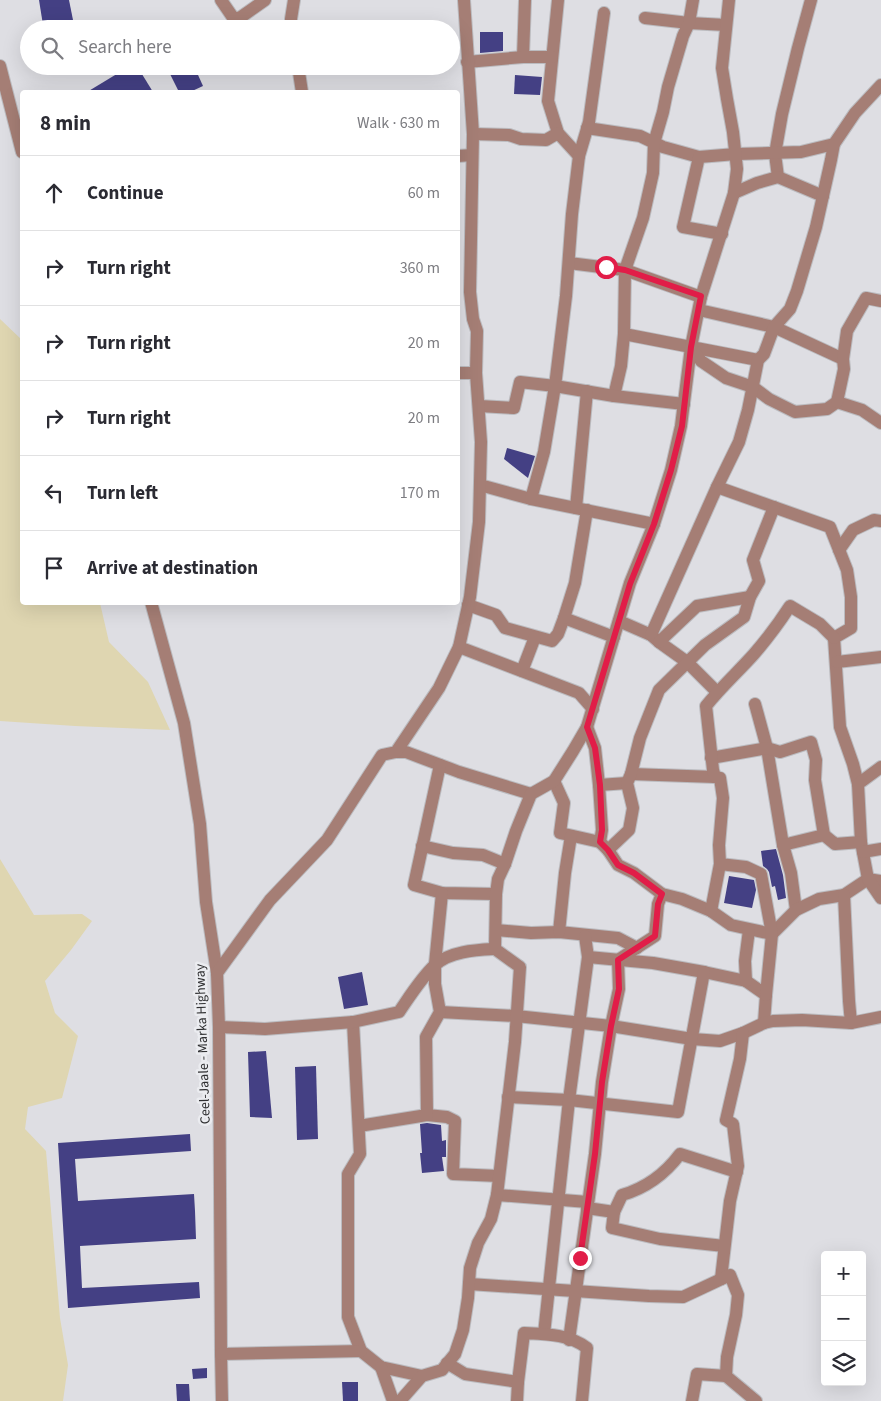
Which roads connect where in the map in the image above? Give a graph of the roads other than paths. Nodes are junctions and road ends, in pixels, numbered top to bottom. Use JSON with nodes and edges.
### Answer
{"nodes":[{"id":1,"x":221,"y":0,"type":"edge"},
{"id":2,"x":265,"y":0,"type":"edge"},
{"id":3,"x":294,"y":0,"type":"edge"},
{"id":4,"x":464,"y":0,"type":"edge"},
{"id":5,"x":525,"y":0,"type":"edge"},
{"id":6,"x":558,"y":0,"type":"edge"},
{"id":7,"x":693,"y":0,"type":"edge"},
{"id":8,"x":729,"y":0,"type":"edge"},
{"id":9,"x":812,"y":0,"type":"edge"},
{"id":10,"x":604,"y":13,"type":"dead end"},
{"id":11,"x":645,"y":18,"type":"dead end"},
{"id":12,"x":291,"y":20,"type":"edge"},
{"id":13,"x":689,"y":23,"type":"junction"},
{"id":14,"x":726,"y":25,"type":"junction"},
{"id":15,"x":523,"y":57,"type":"junction"},
{"id":16,"x":552,"y":58,"type":"junction"},
{"id":17,"x":468,"y":62,"type":"junction"},
{"id":18,"x":0,"y":66,"type":"edge"},
{"id":19,"x":299,"y":75,"type":"edge"},
{"id":20,"x":302,"y":90,"type":"edge"},
{"id":21,"x":880,"y":90,"type":"edge"},
{"id":22,"x":587,"y":128,"type":"junction"},
{"id":23,"x":558,"y":133,"type":"junction"},
{"id":24,"x":472,"y":134,"type":"junction"},
{"id":25,"x":654,"y":143,"type":"junction"},
{"id":26,"x":20,"y":144,"type":"edge"},
{"id":27,"x":834,"y":144,"type":"junction"},
{"id":28,"x":736,"y":154,"type":"junction"},
{"id":29,"x":775,"y":154,"type":"junction"},
{"id":30,"x":472,"y":155,"type":"junction"},
{"id":31,"x":460,"y":156,"type":"edge"},
{"id":32,"x":579,"y":156,"type":"junction"},
{"id":33,"x":699,"y":158,"type":"junction"},
{"id":34,"x":778,"y":177,"type":"junction"},
{"id":35,"x":734,"y":193,"type":"junction"},
{"id":36,"x":823,"y":196,"type":"junction"},
{"id":37,"x":722,"y":234,"type":"junction"},
{"id":38,"x":569,"y":263,"type":"junction"},
{"id":39,"x":625,"y":270,"type":"junction"},
{"id":40,"x":464,"y":292,"type":"edge"},
{"id":41,"x":701,"y":296,"type":"junction"},
{"id":42,"x":881,"y":301,"type":"edge"},
{"id":43,"x":699,"y":310,"type":"junction"},
{"id":44,"x":774,"y":327,"type":"junction"},
{"id":45,"x":624,"y":334,"type":"junction"},
{"id":46,"x":691,"y":347,"type":"junction"},
{"id":47,"x":843,"y":359,"type":"junction"},
{"id":48,"x":758,"y":360,"type":"junction"},
{"id":49,"x":460,"y":372,"type":"edge"},
{"id":50,"x":476,"y":373,"type":"junction"},
{"id":51,"x":556,"y":386,"type":"junction"},
{"id":52,"x":753,"y":387,"type":"junction"},
{"id":53,"x":587,"y":391,"type":"junction"},
{"id":54,"x":614,"y":396,"type":"junction"},
{"id":55,"x":837,"y":402,"type":"junction"},
{"id":56,"x":684,"y":404,"type":"junction"},
{"id":57,"x":479,"y":406,"type":"junction"},
{"id":58,"x":881,"y":423,"type":"edge"},
{"id":59,"x":480,"y":485,"type":"junction"},
{"id":60,"x":717,"y":487,"type":"junction"},
{"id":61,"x":531,"y":499,"type":"junction"},
{"id":62,"x":774,"y":507,"type":"junction"},
{"id":63,"x":581,"y":509,"type":"junction"},
{"id":64,"x":881,"y":521,"type":"edge"},
{"id":65,"x":654,"y":524,"type":"junction"},
{"id":66,"x":839,"y":550,"type":"junction"},
{"id":67,"x":750,"y":597,"type":"junction"},
{"id":68,"x":152,"y":605,"type":"edge"},
{"id":69,"x":468,"y":605,"type":"junction"},
{"id":70,"x":564,"y":618,"type":"junction"},
{"id":71,"x":619,"y":621,"type":"junction"},
{"id":72,"x":614,"y":636,"type":"junction"},
{"id":73,"x":535,"y":637,"type":"junction"},
{"id":74,"x":834,"y":638,"type":"junction"},
{"id":75,"x":655,"y":639,"type":"junction"},
{"id":76,"x":460,"y":646,"type":"junction"},
{"id":77,"x":881,"y":657,"type":"edge"},
{"id":78,"x":687,"y":662,"type":"junction"},
{"id":79,"x":837,"y":662,"type":"junction"},
{"id":80,"x":522,"y":671,"type":"junction"},
{"id":81,"x":717,"y":692,"type":"junction"},
{"id":82,"x":755,"y":704,"type":"dead end"},
{"id":83,"x":593,"y":709,"type":"junction"},
{"id":84,"x":587,"y":727,"type":"junction"},
{"id":85,"x":768,"y":748,"type":"junction"},
{"id":86,"x":396,"y":752,"type":"junction"},
{"id":87,"x":711,"y":758,"type":"junction"},
{"id":88,"x":440,"y":765,"type":"junction"},
{"id":89,"x":881,"y":767,"type":"edge"},
{"id":90,"x":715,"y":777,"type":"junction"},
{"id":91,"x":629,"y":779,"type":"junction"},
{"id":92,"x":554,"y":781,"type":"junction"},
{"id":93,"x":858,"y":784,"type":"junction"},
{"id":94,"x":600,"y":785,"type":"junction"},
{"id":95,"x":531,"y":794,"type":"junction"},
{"id":96,"x":824,"y":835,"type":"junction"},
{"id":97,"x":571,"y":836,"type":"junction"},
{"id":98,"x":783,"y":845,"type":"junction"},
{"id":99,"x":422,"y":846,"type":"junction"},
{"id":100,"x":604,"y":846,"type":"junction"},
{"id":101,"x":862,"y":847,"type":"junction"},
{"id":102,"x":881,"y":849,"type":"edge"},
{"id":103,"x":505,"y":864,"type":"junction"},
{"id":104,"x":720,"y":864,"type":"junction"},
{"id":105,"x":875,"y":880,"type":"edge"},
{"id":106,"x":442,"y":893,"type":"junction"},
{"id":107,"x":496,"y":894,"type":"junction"},
{"id":108,"x":662,"y":894,"type":"junction"},
{"id":109,"x":844,"y":895,"type":"junction"},
{"id":110,"x":881,"y":898,"type":"edge"},
{"id":111,"x":796,"y":910,"type":"junction"},
{"id":112,"x":711,"y":912,"type":"junction"},
{"id":113,"x":496,"y":930,"type":"junction"},
{"id":114,"x":749,"y":930,"type":"junction"},
{"id":115,"x":559,"y":932,"type":"junction"},
{"id":116,"x":772,"y":934,"type":"junction"},
{"id":117,"x":585,"y":936,"type":"junction"},
{"id":118,"x":637,"y":948,"type":"junction"},
{"id":119,"x":495,"y":949,"type":"junction"},
{"id":120,"x":588,"y":957,"type":"junction"},
{"id":121,"x":618,"y":960,"type":"junction"},
{"id":122,"x":435,"y":964,"type":"junction"},
{"id":123,"x":704,"y":972,"type":"junction"},
{"id":124,"x":217,"y":973,"type":"junction"},
{"id":125,"x":746,"y":981,"type":"junction"},
{"id":126,"x":766,"y":995,"type":"junction"},
{"id":127,"x":440,"y":1012,"type":"junction"},
{"id":128,"x":516,"y":1016,"type":"junction"},
{"id":129,"x":881,"y":1017,"type":"edge"},
{"id":130,"x":353,"y":1022,"type":"junction"},
{"id":131,"x":578,"y":1023,"type":"junction"},
{"id":132,"x":764,"y":1023,"type":"junction"},
{"id":133,"x":851,"y":1023,"type":"junction"},
{"id":134,"x":611,"y":1026,"type":"junction"},
{"id":135,"x":219,"y":1027,"type":"junction"},
{"id":136,"x":743,"y":1033,"type":"junction"},
{"id":137,"x":692,"y":1039,"type":"junction"},
{"id":138,"x":508,"y":1097,"type":"junction"},
{"id":139,"x":569,"y":1100,"type":"junction"},
{"id":140,"x":600,"y":1103,"type":"junction"},
{"id":141,"x":426,"y":1115,"type":"junction"},
{"id":142,"x":359,"y":1126,"type":"junction"},
{"id":143,"x":737,"y":1172,"type":"junction"},
{"id":144,"x":499,"y":1176,"type":"junction"},
{"id":145,"x":497,"y":1195,"type":"junction"},
{"id":146,"x":558,"y":1200,"type":"junction"},
{"id":147,"x":588,"y":1205,"type":"junction"},
{"id":148,"x":614,"y":1212,"type":"junction"},
{"id":149,"x":724,"y":1246,"type":"junction"},
{"id":150,"x":721,"y":1279,"type":"junction"},
{"id":151,"x":469,"y":1284,"type":"junction"},
{"id":152,"x":549,"y":1289,"type":"junction"},
{"id":153,"x":576,"y":1292,"type":"junction"},
{"id":154,"x":544,"y":1334,"type":"junction"},
{"id":155,"x":569,"y":1340,"type":"junction"},
{"id":156,"x":361,"y":1351,"type":"junction"},
{"id":157,"x":221,"y":1354,"type":"junction"},
{"id":158,"x":448,"y":1363,"type":"junction"},
{"id":159,"x":381,"y":1367,"type":"junction"},
{"id":160,"x":422,"y":1376,"type":"junction"},
{"id":161,"x":726,"y":1376,"type":"junction"},
{"id":162,"x":518,"y":1382,"type":"junction"},
{"id":163,"x":222,"y":1401,"type":"edge"},
{"id":164,"x":394,"y":1401,"type":"edge"},
{"id":165,"x":400,"y":1401,"type":"edge"},
{"id":166,"x":517,"y":1401,"type":"edge"},
{"id":167,"x":582,"y":1401,"type":"edge"},
{"id":168,"x":692,"y":1401,"type":"edge"},
{"id":169,"x":756,"y":1401,"type":"edge"}],
"edges":[{"from":1,"to":2,"type":"street"},
{"from":3,"to":12,"type":"street"},
{"from":4,"to":17,"type":"street"},
{"from":5,"to":15,"type":"street"},
{"from":6,"to":16,"type":"street"},
{"from":7,"to":13,"type":"street"},
{"from":8,"to":14,"type":"street"},
{"from":9,"to":29,"type":"street"},
{"from":10,"to":22,"type":"street"},
{"from":11,"to":13,"type":"street"},
{"from":13,"to":14,"type":"street"},
{"from":13,"to":25,"type":"street"},
{"from":14,"to":28,"type":"street"},
{"from":15,"to":16,"type":"street"},
{"from":15,"to":17,"type":"street"},
{"from":16,"to":23,"type":"street"},
{"from":17,"to":24,"type":"street"},
{"from":18,"to":26,"type":"street"},
{"from":19,"to":20,"type":"street"},
{"from":21,"to":27,"type":"street"},
{"from":22,"to":25,"type":"street"},
{"from":22,"to":32,"type":"street"},
{"from":23,"to":24,"type":"street"},
{"from":23,"to":32,"type":"street"},
{"from":24,"to":30,"type":"street"},
{"from":25,"to":33,"type":"street"},
{"from":25,"to":39,"type":"street"},
{"from":27,"to":29,"type":"street"},
{"from":27,"to":36,"type":"street"},
{"from":28,"to":29,"type":"street"},
{"from":28,"to":33,"type":"street"},
{"from":28,"to":35,"type":"street"},
{"from":29,"to":34,"type":"street"},
{"from":30,"to":31,"type":"street"},
{"from":30,"to":40,"type":"street"},
{"from":32,"to":38,"type":"street"},
{"from":33,"to":37,"type":"street"},
{"from":34,"to":35,"type":"street"},
{"from":34,"to":36,"type":"street"},
{"from":35,"to":37,"type":"street"},
{"from":36,"to":44,"type":"street"},
{"from":37,"to":41,"type":"street"},
{"from":38,"to":39,"type":"street"},
{"from":38,"to":51,"type":"street"},
{"from":39,"to":41,"type":"street"},
{"from":39,"to":45,"type":"street"},
{"from":40,"to":50,"type":"street"},
{"from":41,"to":43,"type":"street"},
{"from":42,"to":47,"type":"street"},
{"from":43,"to":44,"type":"street"},
{"from":43,"to":46,"type":"street"},
{"from":44,"to":47,"type":"street"},
{"from":44,"to":48,"type":"street"},
{"from":45,"to":46,"type":"street"},
{"from":45,"to":54,"type":"street"},
{"from":46,"to":48,"type":"street"},
{"from":46,"to":52,"type":"street"},
{"from":46,"to":56,"type":"street"},
{"from":47,"to":55,"type":"street"},
{"from":48,"to":52,"type":"street"},
{"from":49,"to":50,"type":"street"},
{"from":50,"to":57,"type":"street"},
{"from":51,"to":53,"type":"street"},
{"from":51,"to":57,"type":"street"},
{"from":51,"to":61,"type":"street"},
{"from":52,"to":55,"type":"street"},
{"from":52,"to":60,"type":"street"},
{"from":53,"to":54,"type":"street"},
{"from":53,"to":63,"type":"street"},
{"from":54,"to":56,"type":"street"},
{"from":55,"to":58,"type":"street"},
{"from":56,"to":65,"type":"street"},
{"from":57,"to":59,"type":"street"},
{"from":59,"to":61,"type":"street"},
{"from":59,"to":69,"type":"street"},
{"from":60,"to":62,"type":"street"},
{"from":60,"to":75,"type":"street"},
{"from":61,"to":63,"type":"street"},
{"from":62,"to":66,"type":"street"},
{"from":62,"to":67,"type":"street"},
{"from":63,"to":65,"type":"street"},
{"from":63,"to":70,"type":"street"},
{"from":64,"to":66,"type":"street"},
{"from":65,"to":71,"type":"street"},
{"from":66,"to":74,"type":"street"},
{"from":67,"to":75,"type":"street"},
{"from":67,"to":78,"type":"street"},
{"from":68,"to":124,"type":"street","name":"Ceel-Jaale - Marka Highway"},
{"from":69,"to":73,"type":"street"},
{"from":69,"to":76,"type":"street"},
{"from":70,"to":72,"type":"street"},
{"from":70,"to":73,"type":"street"},
{"from":71,"to":72,"type":"street"},
{"from":71,"to":75,"type":"street"},
{"from":72,"to":83,"type":"street"},
{"from":73,"to":80,"type":"street"},
{"from":74,"to":79,"type":"street"},
{"from":74,"to":81,"type":"street"},
{"from":75,"to":78,"type":"street"},
{"from":76,"to":80,"type":"street"},
{"from":76,"to":86,"type":"street"},
{"from":77,"to":79,"type":"street"},
{"from":78,"to":81,"type":"street"},
{"from":78,"to":91,"type":"street"},
{"from":79,"to":93,"type":"street"},
{"from":80,"to":83,"type":"street"},
{"from":81,"to":87,"type":"street"},
{"from":82,"to":85,"type":"street"},
{"from":83,"to":84,"type":"street"},
{"from":84,"to":92,"type":"street"},
{"from":84,"to":94,"type":"street"},
{"from":85,"to":87,"type":"street"},
{"from":85,"to":96,"type":"street"},
{"from":85,"to":98,"type":"street"},
{"from":86,"to":88,"type":"street"},
{"from":86,"to":124,"type":"street"},
{"from":87,"to":90,"type":"street"},
{"from":88,"to":95,"type":"street"},
{"from":88,"to":99,"type":"street"},
{"from":89,"to":93,"type":"street"},
{"from":90,"to":91,"type":"street"},
{"from":90,"to":104,"type":"street"},
{"from":91,"to":94,"type":"street"},
{"from":91,"to":100,"type":"street"},
{"from":92,"to":95,"type":"street"},
{"from":92,"to":97,"type":"street"},
{"from":93,"to":101,"type":"street"},
{"from":94,"to":100,"type":"street"},
{"from":95,"to":103,"type":"street"},
{"from":96,"to":98,"type":"street"},
{"from":96,"to":101,"type":"street"},
{"from":97,"to":100,"type":"street"},
{"from":97,"to":115,"type":"street"},
{"from":98,"to":111,"type":"street"},
{"from":99,"to":103,"type":"street"},
{"from":99,"to":106,"type":"street"},
{"from":100,"to":108,"type":"street"},
{"from":101,"to":102,"type":"street"},
{"from":101,"to":105,"type":"street"},
{"from":103,"to":107,"type":"street"},
{"from":104,"to":112,"type":"street"},
{"from":104,"to":116,"type":"street"},
{"from":105,"to":109,"type":"street"},
{"from":105,"to":110,"type":"street"},
{"from":106,"to":107,"type":"street"},
{"from":106,"to":122,"type":"street"},
{"from":107,"to":113,"type":"street"},
{"from":108,"to":112,"type":"street"},
{"from":108,"to":118,"type":"street"},
{"from":109,"to":111,"type":"street"},
{"from":109,"to":133,"type":"street"},
{"from":111,"to":116,"type":"street"},
{"from":112,"to":114,"type":"street"},
{"from":113,"to":115,"type":"street"},
{"from":113,"to":119,"type":"street"},
{"from":114,"to":116,"type":"street"},
{"from":114,"to":125,"type":"street"},
{"from":115,"to":117,"type":"street"},
{"from":116,"to":126,"type":"street"},
{"from":117,"to":118,"type":"street"},
{"from":117,"to":120,"type":"street"},
{"from":118,"to":121,"type":"street"},
{"from":119,"to":122,"type":"street"},
{"from":119,"to":128,"type":"street"},
{"from":120,"to":121,"type":"street"},
{"from":120,"to":131,"type":"street"},
{"from":121,"to":123,"type":"street"},
{"from":121,"to":134,"type":"street"},
{"from":122,"to":127,"type":"street"},
{"from":122,"to":130,"type":"street"},
{"from":123,"to":125,"type":"street"},
{"from":123,"to":137,"type":"street"},
{"from":124,"to":135,"type":"street","name":"Ceel-Jaale - Marka Highway"},
{"from":125,"to":126,"type":"street"},
{"from":126,"to":132,"type":"street"},
{"from":127,"to":128,"type":"street"},
{"from":127,"to":141,"type":"street"},
{"from":128,"to":131,"type":"street"},
{"from":128,"to":138,"type":"street"},
{"from":129,"to":133,"type":"street"},
{"from":130,"to":135,"type":"street"},
{"from":130,"to":142,"type":"street"},
{"from":131,"to":134,"type":"street"},
{"from":131,"to":139,"type":"street"},
{"from":132,"to":133,"type":"street"},
{"from":132,"to":136,"type":"street"},
{"from":134,"to":137,"type":"street"},
{"from":134,"to":140,"type":"street"},
{"from":135,"to":157,"type":"street","name":"Ceel-Jaale - Marka Highway"},
{"from":136,"to":137,"type":"street"},
{"from":136,"to":143,"type":"street"},
{"from":137,"to":140,"type":"street"},
{"from":138,"to":139,"type":"street"},
{"from":138,"to":144,"type":"street"},
{"from":139,"to":140,"type":"street"},
{"from":139,"to":146,"type":"street"},
{"from":140,"to":147,"type":"street"},
{"from":141,"to":142,"type":"street"},
{"from":141,"to":144,"type":"street"},
{"from":142,"to":156,"type":"street"},
{"from":143,"to":148,"type":"street"},
{"from":143,"to":149,"type":"street"},
{"from":144,"to":145,"type":"street"},
{"from":145,"to":146,"type":"street"},
{"from":145,"to":151,"type":"street"},
{"from":146,"to":147,"type":"street"},
{"from":146,"to":152,"type":"street"},
{"from":147,"to":148,"type":"street"},
{"from":147,"to":153,"type":"street"},
{"from":148,"to":149,"type":"street"},
{"from":149,"to":150,"type":"street"},
{"from":150,"to":153,"type":"street"},
{"from":150,"to":161,"type":"street"},
{"from":151,"to":152,"type":"street"},
{"from":151,"to":158,"type":"street"},
{"from":152,"to":153,"type":"street"},
{"from":152,"to":154,"type":"street"},
{"from":153,"to":155,"type":"street"},
{"from":154,"to":155,"type":"street"},
{"from":154,"to":162,"type":"street"},
{"from":155,"to":167,"type":"street"},
{"from":156,"to":157,"type":"street"},
{"from":156,"to":159,"type":"street"},
{"from":157,"to":163,"type":"street","name":"Ceel-Jaale - Marka Highway"},
{"from":158,"to":160,"type":"street"},
{"from":158,"to":162,"type":"street"},
{"from":159,"to":160,"type":"street"},
{"from":159,"to":164,"type":"street"},
{"from":160,"to":165,"type":"street"},
{"from":161,"to":168,"type":"street"},
{"from":161,"to":169,"type":"street"},
{"from":162,"to":166,"type":"street"}]}
